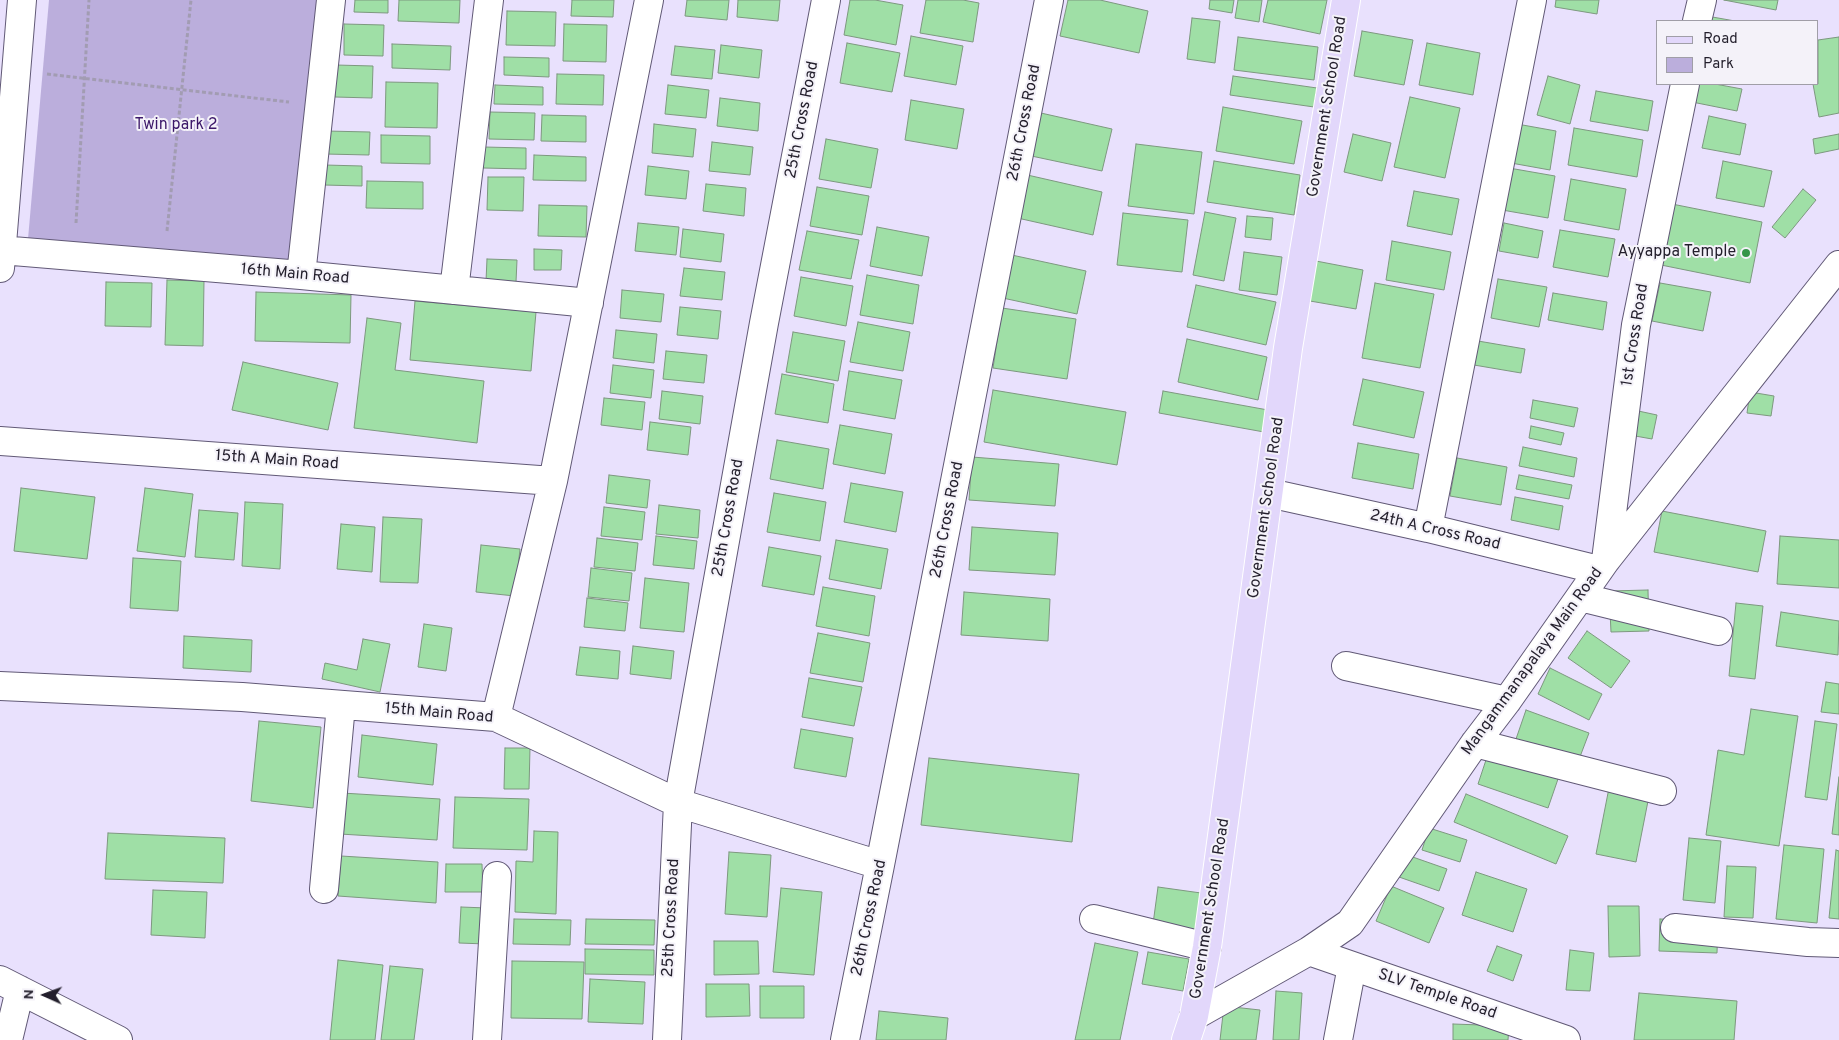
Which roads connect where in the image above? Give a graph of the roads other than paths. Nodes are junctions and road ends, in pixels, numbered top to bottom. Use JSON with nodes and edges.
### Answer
{"nodes":[{"id":1,"x":22,"y":0,"type":"edge"},
{"id":2,"x":331,"y":0,"type":"edge"},
{"id":3,"x":489,"y":0,"type":"edge"},
{"id":4,"x":649,"y":0,"type":"edge"},
{"id":5,"x":826,"y":0,"type":"edge"},
{"id":6,"x":1049,"y":0,"type":"edge"},
{"id":7,"x":1346,"y":0,"type":"edge"},
{"id":8,"x":1532,"y":0,"type":"edge"},
{"id":9,"x":1702,"y":0,"type":"edge"},
{"id":10,"x":1698,"y":20,"type":"edge"},
{"id":11,"x":1685,"y":85,"type":"edge"},
{"id":12,"x":0,"y":257,"type":"edge"},
{"id":13,"x":1839,"y":265,"type":"edge"},
{"id":14,"x":301,"y":275,"type":"junction"},
{"id":15,"x":454,"y":290,"type":"junction"},
{"id":16,"x":589,"y":303,"type":"junction"},
{"id":17,"x":0,"y":441,"type":"edge"},
{"id":18,"x":554,"y":481,"type":"junction"},
{"id":19,"x":1269,"y":493,"type":"junction"},
{"id":20,"x":1428,"y":528,"type":"junction"},
{"id":21,"x":1603,"y":565,"type":"junction"},
{"id":22,"x":1580,"y":597,"type":"junction"},
{"id":23,"x":1718,"y":631,"type":"dead end"},
{"id":24,"x":1346,"y":666,"type":"dead end"},
{"id":25,"x":0,"y":686,"type":"edge"},
{"id":26,"x":1507,"y":701,"type":"junction"},
{"id":27,"x":341,"y":705,"type":"junction"},
{"id":28,"x":496,"y":718,"type":"junction"},
{"id":29,"x":1476,"y":742,"type":"junction"},
{"id":30,"x":1662,"y":791,"type":"dead end"},
{"id":31,"x":678,"y":803,"type":"junction"},
{"id":32,"x":880,"y":864,"type":"junction"},
{"id":33,"x":497,"y":876,"type":"dead end"},
{"id":34,"x":324,"y":889,"type":"dead end"},
{"id":35,"x":1094,"y":919,"type":"dead end"},
{"id":36,"x":1675,"y":928,"type":"dead end"},
{"id":37,"x":1839,"y":943,"type":"edge"},
{"id":38,"x":1207,"y":947,"type":"junction"},
{"id":39,"x":1309,"y":951,"type":"junction"},
{"id":40,"x":1352,"y":966,"type":"junction"},
{"id":41,"x":10,"y":985,"type":"edge"},
{"id":42,"x":1190,"y":1028,"type":"edge"},
{"id":43,"x":8,"y":1040,"type":"edge"},
{"id":44,"x":118,"y":1040,"type":"edge"},
{"id":45,"x":487,"y":1040,"type":"edge"},
{"id":46,"x":667,"y":1040,"type":"edge"},
{"id":47,"x":845,"y":1040,"type":"edge"},
{"id":48,"x":1338,"y":1040,"type":"edge"},
{"id":49,"x":1566,"y":1040,"type":"edge"}],
"edges":[{"from":1,"to":12,"type":"street"},
{"from":2,"to":14,"type":"street"},
{"from":3,"to":15,"type":"street"},
{"from":4,"to":16,"type":"street"},
{"from":5,"to":31,"type":"street","name":"25th Cross Road"},
{"from":6,"to":32,"type":"street","name":"26th Cross Road"},
{"from":7,"to":19,"type":"main road","name":"Government School Road"},
{"from":8,"to":20,"type":"street"},
{"from":9,"to":10,"type":"street"},
{"from":11,"to":21,"type":"street","name":"1st Cross Road"},
{"from":12,"to":14,"type":"street","name":"16th Main Road"},
{"from":13,"to":21,"type":"street","name":"Mangammanapalaya Main Road"},
{"from":14,"to":15,"type":"street","name":"16th Main Road"},
{"from":15,"to":16,"type":"street","name":"16th Main Road"},
{"from":16,"to":18,"type":"street"},
{"from":17,"to":18,"type":"street","name":"15th A Main Road"},
{"from":18,"to":28,"type":"street"},
{"from":19,"to":20,"type":"street","name":"24th A Cross Road"},
{"from":19,"to":38,"type":"main road","name":"Government School Road"},
{"from":20,"to":21,"type":"street","name":"24th A Cross Road"},
{"from":21,"to":22,"type":"street","name":"Mangammanapalaya Main Road"},
{"from":22,"to":23,"type":"street"},
{"from":22,"to":26,"type":"street","name":"Mangammanapalaya Main Road"},
{"from":24,"to":26,"type":"street"},
{"from":25,"to":27,"type":"street","name":"15th Main Road"},
{"from":26,"to":29,"type":"street","name":"Mangammanapalaya Main Road"},
{"from":27,"to":28,"type":"street","name":"15th Main Road"},
{"from":27,"to":34,"type":"street"},
{"from":28,"to":31,"type":"street","name":"15th Main Road"},
{"from":29,"to":30,"type":"street"},
{"from":29,"to":39,"type":"street","name":"Mangammanapalaya Main Road"},
{"from":31,"to":32,"type":"street","name":"15th Main Road"},
{"from":31,"to":46,"type":"street","name":"25th Cross Road"},
{"from":32,"to":47,"type":"street","name":"26th Cross Road"},
{"from":33,"to":45,"type":"street"},
{"from":35,"to":38,"type":"street"},
{"from":36,"to":37,"type":"street"},
{"from":38,"to":42,"type":"main road","name":"Government School Road"},
{"from":39,"to":40,"type":"street","name":"SLV Temple Road"},
{"from":39,"to":42,"type":"street","name":"Mangammanapalaya Main Road"},
{"from":40,"to":48,"type":"street"},
{"from":40,"to":49,"type":"street","name":"SLV Temple Road"},
{"from":41,"to":43,"type":"street"},
{"from":41,"to":44,"type":"street"}]}
